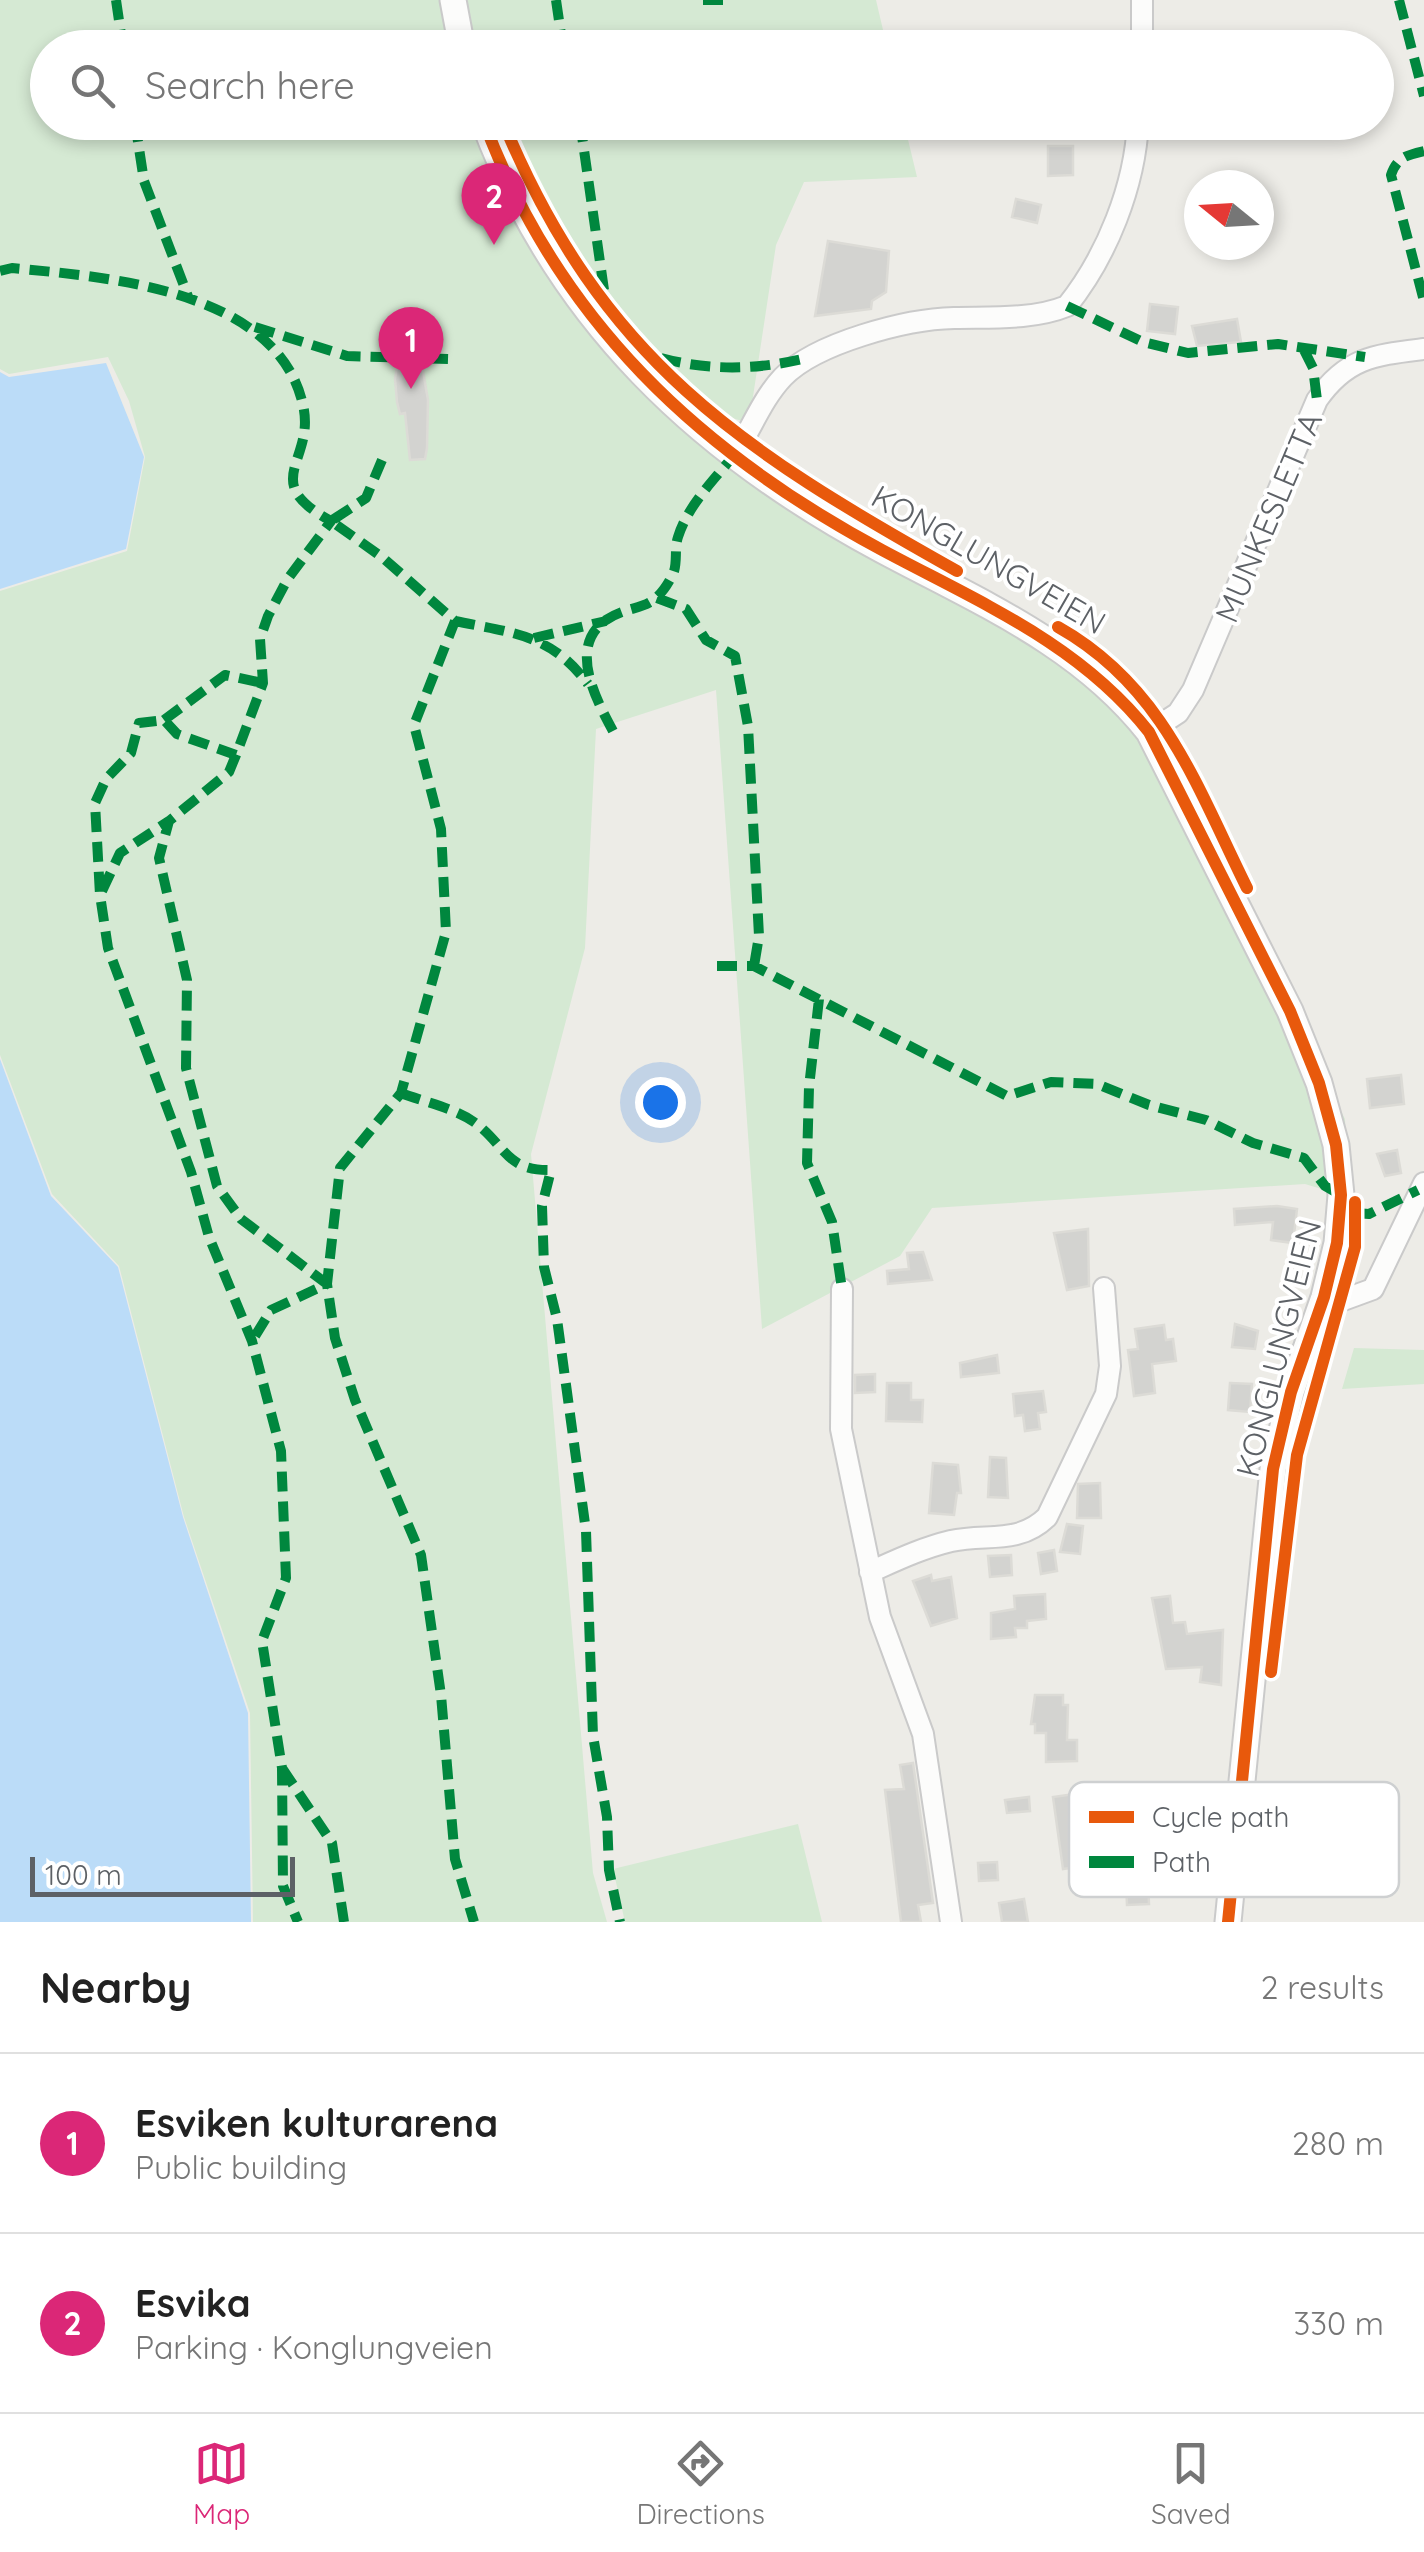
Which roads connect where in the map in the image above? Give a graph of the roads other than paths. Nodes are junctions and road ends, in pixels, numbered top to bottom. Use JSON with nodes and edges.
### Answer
{"nodes":[{"id":1,"x":453,"y":0,"type":"edge"},
{"id":2,"x":1142,"y":0,"type":"edge"},
{"id":3,"x":459,"y":30,"type":"edge"},
{"id":4,"x":1142,"y":30,"type":"edge"},
{"id":5,"x":492,"y":140,"type":"edge"},
{"id":6,"x":1136,"y":140,"type":"edge"},
{"id":7,"x":1424,"y":349,"type":"edge"},
{"id":8,"x":734,"y":454,"type":"junction"},
{"id":9,"x":1148,"y":732,"type":"junction"},
{"id":10,"x":1424,"y":1182,"type":"edge"},
{"id":11,"x":1104,"y":1288,"type":"dead end"},
{"id":12,"x":842,"y":1289,"type":"dead end"},
{"id":13,"x":1324,"y":1297,"type":"junction"},
{"id":14,"x":870,"y":1572,"type":"junction"},
{"id":15,"x":1242,"y":1782,"type":"edge"},
{"id":16,"x":1230,"y":1897,"type":"edge"},
{"id":17,"x":950,"y":1922,"type":"edge"},
{"id":18,"x":1228,"y":1922,"type":"edge"}],
"edges":[{"from":1,"to":3,"type":"street"},
{"from":2,"to":4,"type":"street"},
{"from":5,"to":8,"type":"street","name":"KONGLUNGVEIEN"},
{"from":6,"to":8,"type":"street"},
{"from":7,"to":9,"type":"street","name":"MUNKESLETTA"},
{"from":8,"to":9,"type":"street","name":"KONGLUNGVEIEN"},
{"from":9,"to":13,"type":"street","name":"KONGLUNGVEIEN"},
{"from":10,"to":13,"type":"street"},
{"from":11,"to":14,"type":"street"},
{"from":12,"to":14,"type":"street"},
{"from":13,"to":15,"type":"street","name":"KONGLUNGVEIEN"},
{"from":14,"to":17,"type":"street"},
{"from":16,"to":18,"type":"street","name":"KONGLUNGVEIEN"}]}
